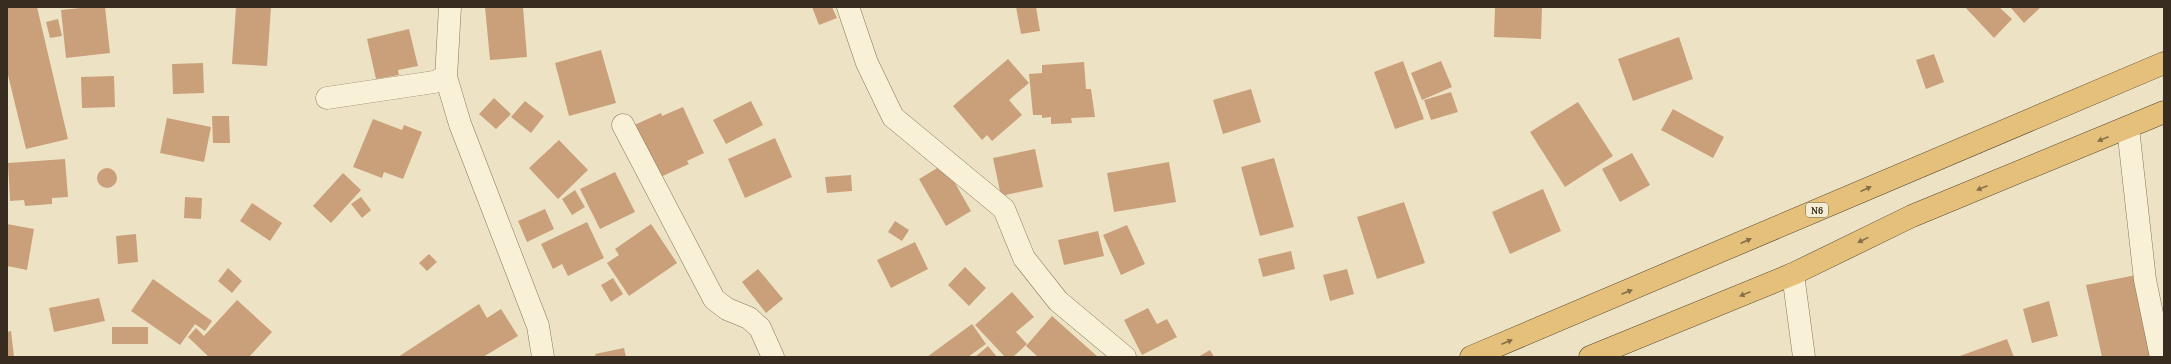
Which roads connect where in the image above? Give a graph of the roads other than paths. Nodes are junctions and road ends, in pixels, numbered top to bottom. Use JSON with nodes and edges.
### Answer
{"nodes":[{"id":1,"x":450,"y":7,"type":"edge"},
{"id":2,"x":848,"y":7,"type":"edge"},
{"id":3,"x":2164,"y":63,"type":"edge"},
{"id":4,"x":446,"y":77,"type":"junction"},
{"id":5,"x":327,"y":98,"type":"dead end"},
{"id":6,"x":2164,"y":112,"type":"edge"},
{"id":7,"x":623,"y":125,"type":"dead end"},
{"id":8,"x":2128,"y":128,"type":"junction"},
{"id":9,"x":1793,"y":274,"type":"junction"},
{"id":10,"x":543,"y":357,"type":"edge"},
{"id":11,"x":773,"y":357,"type":"edge"},
{"id":12,"x":1125,"y":357,"type":"edge"},
{"id":13,"x":1471,"y":357,"type":"edge"},
{"id":14,"x":1590,"y":357,"type":"edge"},
{"id":15,"x":1804,"y":357,"type":"edge"},
{"id":16,"x":2161,"y":357,"type":"edge"}],
"edges":[{"from":1,"to":4,"type":"street"},
{"from":2,"to":12,"type":"street"},
{"from":13,"to":3,"type":"highway","number":"N6","one_way":true},
{"from":4,"to":5,"type":"street"},
{"from":4,"to":10,"type":"street"},
{"from":6,"to":8,"type":"highway"},
{"from":7,"to":11,"type":"street"},
{"from":8,"to":9,"type":"highway","one_way":true},
{"from":8,"to":16,"type":"street"},
{"from":9,"to":14,"type":"highway","one_way":true},
{"from":9,"to":15,"type":"street"}]}
